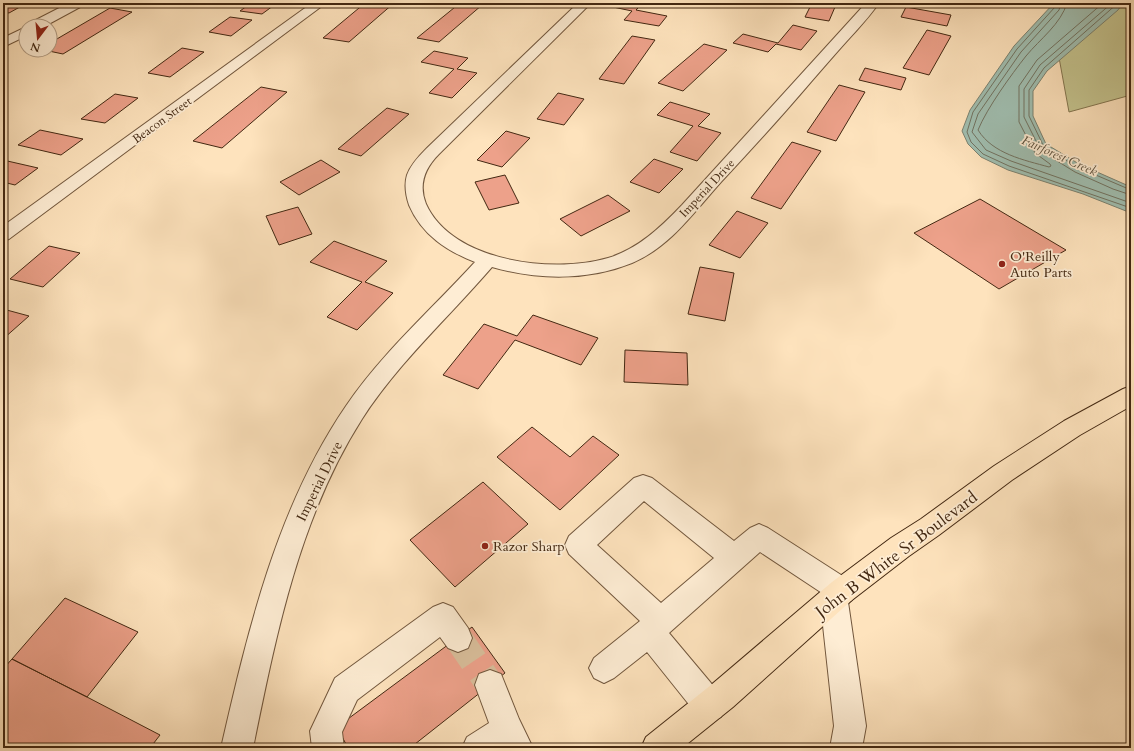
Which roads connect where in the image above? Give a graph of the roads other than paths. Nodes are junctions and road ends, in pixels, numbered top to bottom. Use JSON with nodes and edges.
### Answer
{"nodes":[{"id":1,"x":78,"y":3,"type":"edge"},
{"id":2,"x":320,"y":3,"type":"edge"},
{"id":3,"x":585,"y":3,"type":"edge"},
{"id":4,"x":873,"y":3,"type":"edge"},
{"id":5,"x":50,"y":18,"type":"edge"},
{"id":6,"x":18,"y":35,"type":"edge"},
{"id":7,"x":3,"y":43,"type":"edge"},
{"id":8,"x":3,"y":235,"type":"edge"},
{"id":9,"x":488,"y":260,"type":"junction"},
{"id":10,"x":1131,"y":395,"type":"edge"},
{"id":11,"x":734,"y":557,"type":"junction"},
{"id":12,"x":838,"y":595,"type":"junction"},
{"id":13,"x":656,"y":627,"type":"junction"},
{"id":14,"x":458,"y":638,"type":"tunnel mouth"},
{"id":15,"x":604,"y":668,"type":"dead end"},
{"id":16,"x":490,"y":685,"type":"tunnel mouth"},
{"id":17,"x":710,"y":706,"type":"junction"},
{"id":18,"x":512,"y":738,"type":"edge"},
{"id":19,"x":238,"y":748,"type":"edge"},
{"id":20,"x":328,"y":748,"type":"edge"},
{"id":21,"x":478,"y":748,"type":"edge"},
{"id":22,"x":657,"y":748,"type":"edge"},
{"id":23,"x":846,"y":748,"type":"edge"}],
"edges":[{"from":1,"to":5,"type":"street"},
{"from":2,"to":8,"type":"street","name":"Beacon Street"},
{"from":3,"to":9,"type":"street","name":"Imperial Drive"},
{"from":4,"to":9,"type":"street","name":"Imperial Drive"},
{"from":6,"to":7,"type":"street"},
{"from":9,"to":19,"type":"street","name":"Imperial Drive"},
{"from":10,"to":12,"type":"main road","name":"John B White Sr Boulevard"},
{"from":11,"to":12,"type":"street"},
{"from":11,"to":13,"type":"street"},
{"from":11,"to":13,"type":"street"},
{"from":12,"to":17,"type":"main road","name":"John B White Sr Boulevard"},
{"from":12,"to":23,"type":"street"},
{"from":13,"to":15,"type":"street"},
{"from":13,"to":17,"type":"street"},
{"from":14,"to":20,"type":"street"},
{"from":16,"to":18,"type":"street"},
{"from":17,"to":22,"type":"main road","name":"John B White Sr Boulevard"},
{"from":18,"to":21,"type":"street"}]}
